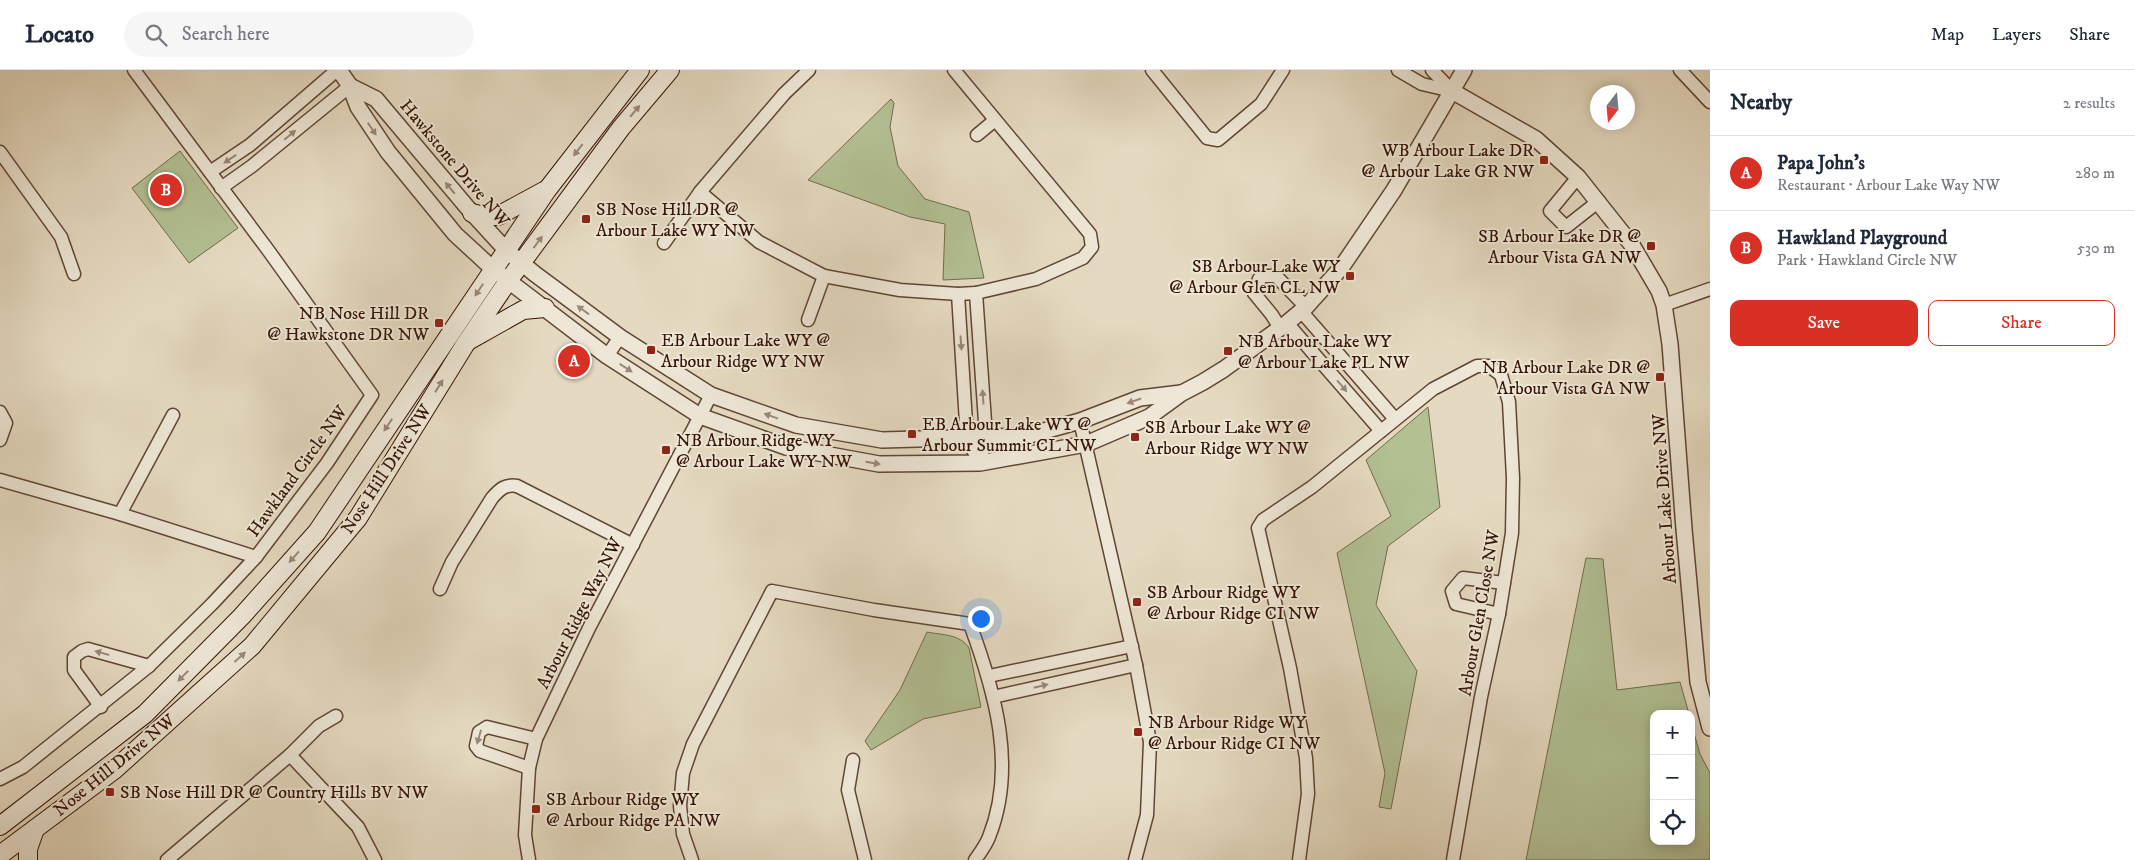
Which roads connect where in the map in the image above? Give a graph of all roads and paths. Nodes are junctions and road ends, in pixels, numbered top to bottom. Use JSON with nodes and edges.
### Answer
{"nodes":[{"id":1,"x":134,"y":70,"type":"edge"},
{"id":2,"x":338,"y":70,"type":"edge"},
{"id":3,"x":640,"y":70,"type":"edge"},
{"id":4,"x":670,"y":70,"type":"edge"},
{"id":5,"x":809,"y":70,"type":"edge"},
{"id":6,"x":954,"y":70,"type":"edge"},
{"id":7,"x":1152,"y":70,"type":"edge"},
{"id":8,"x":1283,"y":70,"type":"edge"},
{"id":9,"x":1398,"y":70,"type":"edge"},
{"id":10,"x":1432,"y":70,"type":"edge"},
{"id":11,"x":1464,"y":70,"type":"edge"},
{"id":12,"x":1680,"y":70,"type":"edge"},
{"id":13,"x":350,"y":86,"type":"junction"},
{"id":14,"x":1452,"y":91,"type":"junction"},
{"id":15,"x":1710,"y":102,"type":"edge"},
{"id":16,"x":995,"y":120,"type":"junction"},
{"id":17,"x":977,"y":135,"type":"dead end"},
{"id":18,"x":0,"y":152,"type":"edge"},
{"id":19,"x":210,"y":172,"type":"junction"},
{"id":20,"x":1578,"y":177,"type":"junction"},
{"id":21,"x":221,"y":188,"type":"junction"},
{"id":22,"x":547,"y":190,"type":"junction"},
{"id":23,"x":700,"y":192,"type":"junction"},
{"id":24,"x":1599,"y":201,"type":"junction"},
{"id":25,"x":472,"y":213,"type":"junction"},
{"id":26,"x":664,"y":244,"type":"dead end"},
{"id":27,"x":506,"y":250,"type":"junction"},
{"id":28,"x":522,"y":263,"type":"junction"},
{"id":29,"x":493,"y":269,"type":"junction"},
{"id":30,"x":74,"y":274,"type":"dead end"},
{"id":31,"x":824,"y":276,"type":"junction"},
{"id":32,"x":508,"y":281,"type":"junction"},
{"id":33,"x":1710,"y":289,"type":"edge"},
{"id":34,"x":976,"y":293,"type":"junction"},
{"id":35,"x":958,"y":294,"type":"junction"},
{"id":36,"x":1664,"y":305,"type":"junction"},
{"id":37,"x":545,"y":308,"type":"junction"},
{"id":38,"x":1303,"y":309,"type":"junction"},
{"id":39,"x":808,"y":320,"type":"dead end"},
{"id":40,"x":1284,"y":325,"type":"junction"},
{"id":41,"x":620,"y":337,"type":"junction"},
{"id":42,"x":466,"y":343,"type":"junction"},
{"id":43,"x":607,"y":356,"type":"junction"},
{"id":44,"x":1182,"y":393,"type":"junction"},
{"id":45,"x":711,"y":395,"type":"junction"},
{"id":46,"x":0,"y":412,"type":"edge"},
{"id":47,"x":173,"y":415,"type":"dead end"},
{"id":48,"x":700,"y":416,"type":"junction"},
{"id":49,"x":1395,"y":419,"type":"junction"},
{"id":50,"x":1080,"y":422,"type":"junction"},
{"id":51,"x":1381,"y":431,"type":"junction"},
{"id":52,"x":986,"y":436,"type":"junction"},
{"id":53,"x":967,"y":439,"type":"junction"},
{"id":54,"x":0,"y":440,"type":"edge"},
{"id":55,"x":1086,"y":444,"type":"junction"},
{"id":56,"x":980,"y":463,"type":"junction"},
{"id":57,"x":0,"y":480,"type":"edge"},
{"id":58,"x":120,"y":514,"type":"junction"},
{"id":59,"x":633,"y":545,"type":"junction"},
{"id":60,"x":256,"y":557,"type":"junction"},
{"id":61,"x":1504,"y":583,"type":"junction"},
{"id":62,"x":440,"y":588,"type":"dead end"},
{"id":63,"x":1499,"y":614,"type":"junction"},
{"id":64,"x":1132,"y":646,"type":"junction"},
{"id":65,"x":1136,"y":665,"type":"junction"},
{"id":66,"x":149,"y":666,"type":"junction"},
{"id":67,"x":989,"y":676,"type":"junction"},
{"id":68,"x":993,"y":697,"type":"junction"},
{"id":69,"x":101,"y":707,"type":"junction"},
{"id":70,"x":336,"y":716,"type":"dead end"},
{"id":71,"x":1710,"y":728,"type":"edge"},
{"id":72,"x":536,"y":739,"type":"junction"},
{"id":73,"x":290,"y":755,"type":"junction"},
{"id":74,"x":854,"y":760,"type":"dead end"},
{"id":75,"x":528,"y":768,"type":"junction"},
{"id":76,"x":0,"y":779,"type":"edge"},
{"id":77,"x":45,"y":792,"type":"junction"},
{"id":78,"x":0,"y":809,"type":"edge"},
{"id":79,"x":0,"y":826,"type":"edge"},
{"id":80,"x":35,"y":829,"type":"junction"},
{"id":81,"x":0,"y":855,"type":"edge"},
{"id":82,"x":3,"y":860,"type":"edge"},
{"id":83,"x":28,"y":860,"type":"edge"},
{"id":84,"x":167,"y":860,"type":"edge"},
{"id":85,"x":375,"y":860,"type":"edge"},
{"id":86,"x":529,"y":860,"type":"edge"},
{"id":87,"x":692,"y":860,"type":"edge"},
{"id":88,"x":865,"y":860,"type":"edge"},
{"id":89,"x":975,"y":860,"type":"edge"},
{"id":90,"x":1135,"y":860,"type":"edge"},
{"id":91,"x":1299,"y":860,"type":"edge"},
{"id":92,"x":1453,"y":860,"type":"edge"}],
"edges":[{"from":1,"to":19,"type":"street","name":"Hawkland Circle NW"},
{"from":2,"to":13,"type":"street"},
{"from":2,"to":19,"type":"street","one_way":true},
{"from":3,"to":22,"type":"main road","name":"Nose Hill Drive NW","one_way":true},
{"from":28,"to":4,"type":"main road","name":"Nose Hill Drive NW","one_way":true},
{"from":5,"to":23,"type":"street"},
{"from":6,"to":16,"type":"street"},
{"from":7,"to":8,"type":"street"},
{"from":9,"to":14,"type":"street"},
{"from":10,"to":14,"type":"street"},
{"from":11,"to":14,"type":"street"},
{"from":12,"to":15,"type":"street"},
{"from":21,"to":13,"type":"street","one_way":true},
{"from":25,"to":13,"type":"street","name":"Hawkstone Drive NW","one_way":true},
{"from":13,"to":29,"type":"street","one_way":true},
{"from":14,"to":20,"type":"street","name":"Arbour Lake Drive NW"},
{"from":14,"to":38,"type":"street"},
{"from":16,"to":17,"type":"street"},
{"from":16,"to":34,"type":"street"},
{"from":18,"to":30,"type":"street"},
{"from":19,"to":21,"type":"street","name":"Hawkland Circle NW"},
{"from":20,"to":24,"type":"street","name":"Arbour Lake Drive NW"},
{"from":20,"to":24,"type":"street"},
{"from":21,"to":60,"type":"street","name":"Hawkland Circle NW"},
{"from":22,"to":25,"type":"main road"},
{"from":22,"to":27,"type":"main road","name":"Nose Hill Drive NW"},
{"from":23,"to":26,"type":"street"},
{"from":23,"to":31,"type":"street"},
{"from":24,"to":36,"type":"street","name":"Arbour Lake Drive NW"},
{"from":25,"to":27,"type":"street","name":"Hawkstone Drive NW"},
{"from":27,"to":28,"type":"street","name":"Hawkstone Drive NW"},
{"from":27,"to":29,"type":"main road","name":"Nose Hill Drive NW"},
{"from":28,"to":32,"type":"main road","name":"Nose Hill Drive NW"},
{"from":41,"to":28,"type":"street","name":"Hawkstone Drive NW","one_way":true},
{"from":29,"to":32,"type":"street"},
{"from":29,"to":77,"type":"main road","name":"Nose Hill Drive NW","one_way":true},
{"from":31,"to":35,"type":"street"},
{"from":31,"to":39,"type":"street"},
{"from":32,"to":37,"type":"street"},
{"from":32,"to":42,"type":"main road","name":"Nose Hill Drive NW"},
{"from":33,"to":36,"type":"street"},
{"from":34,"to":35,"type":"street"},
{"from":52,"to":34,"type":"street","one_way":true},
{"from":35,"to":53,"type":"street","one_way":true},
{"from":36,"to":71,"type":"street","name":"Arbour Lake Drive NW"},
{"from":37,"to":42,"type":"main road"},
{"from":37,"to":43,"type":"street"},
{"from":38,"to":40,"type":"street"},
{"from":38,"to":40,"type":"street"},
{"from":38,"to":49,"type":"street"},
{"from":40,"to":44,"type":"street"},
{"from":40,"to":51,"type":"street","one_way":true},
{"from":41,"to":43,"type":"street"},
{"from":41,"to":45,"type":"street","name":"Hawkstone Drive NW"},
{"from":80,"to":42,"type":"main road","name":"Nose Hill Drive NW","one_way":true},
{"from":43,"to":48,"type":"street","one_way":true},
{"from":44,"to":50,"type":"street","name":"Hawkstone Drive NW","one_way":true},
{"from":44,"to":55,"type":"street"},
{"from":45,"to":48,"type":"street","name":"Arbour Ridge Way NW"},
{"from":53,"to":45,"type":"street","name":"Hawkstone Drive NW","one_way":true},
{"from":46,"to":54,"type":"street"},
{"from":47,"to":58,"type":"street"},
{"from":48,"to":56,"type":"street","one_way":true},
{"from":48,"to":59,"type":"street","name":"Arbour Ridge Way NW"},
{"from":49,"to":51,"type":"street","name":"Arbour Glen Close NW"},
{"from":49,"to":61,"type":"street","name":"Arbour Glen Close NW"},
{"from":50,"to":52,"type":"street","name":"Hawkstone Drive NW"},
{"from":50,"to":55,"type":"street"},
{"from":51,"to":91,"type":"street","name":"Arbour Glen Close NW"},
{"from":52,"to":53,"type":"street","name":"Hawkstone Drive NW"},
{"from":52,"to":56,"type":"street"},
{"from":53,"to":56,"type":"street"},
{"from":55,"to":56,"type":"street"},
{"from":55,"to":64,"type":"street"},
{"from":57,"to":58,"type":"street","name":"Hawkland Circle NW"},
{"from":58,"to":60,"type":"street","name":"Hawkland Circle NW"},
{"from":59,"to":62,"type":"street"},
{"from":59,"to":72,"type":"street","name":"Arbour Ridge Way NW"},
{"from":60,"to":66,"type":"street"},
{"from":61,"to":63,"type":"street","name":"Arbour Glen Close NW"},
{"from":61,"to":63,"type":"street"},
{"from":63,"to":92,"type":"street","name":"Arbour Glen Close NW"},
{"from":64,"to":65,"type":"street"},
{"from":64,"to":67,"type":"street"},
{"from":68,"to":65,"type":"street","one_way":true},
{"from":65,"to":90,"type":"street"},
{"from":66,"to":69,"type":"street"},
{"from":66,"to":69,"type":"street","one_way":true},
{"from":67,"to":68,"type":"street"},
{"from":67,"to":87,"type":"street"},
{"from":68,"to":89,"type":"street"},
{"from":69,"to":76,"type":"street"},
{"from":70,"to":73,"type":"street"},
{"from":72,"to":75,"type":"street","name":"Arbour Ridge Way NW"},
{"from":72,"to":75,"type":"street","one_way":true},
{"from":73,"to":84,"type":"street"},
{"from":73,"to":85,"type":"street"},
{"from":74,"to":88,"type":"street"},
{"from":75,"to":86,"type":"street","name":"Arbour Ridge Way NW"},
{"from":77,"to":78,"type":"main road"},
{"from":77,"to":79,"type":"main road","name":"Nose Hill Drive NW"},
{"from":80,"to":81,"type":"main road","name":"Nose Hill Drive NW"},
{"from":80,"to":83,"type":"main road"},
{"from":81,"to":82,"type":"main road"}]}
